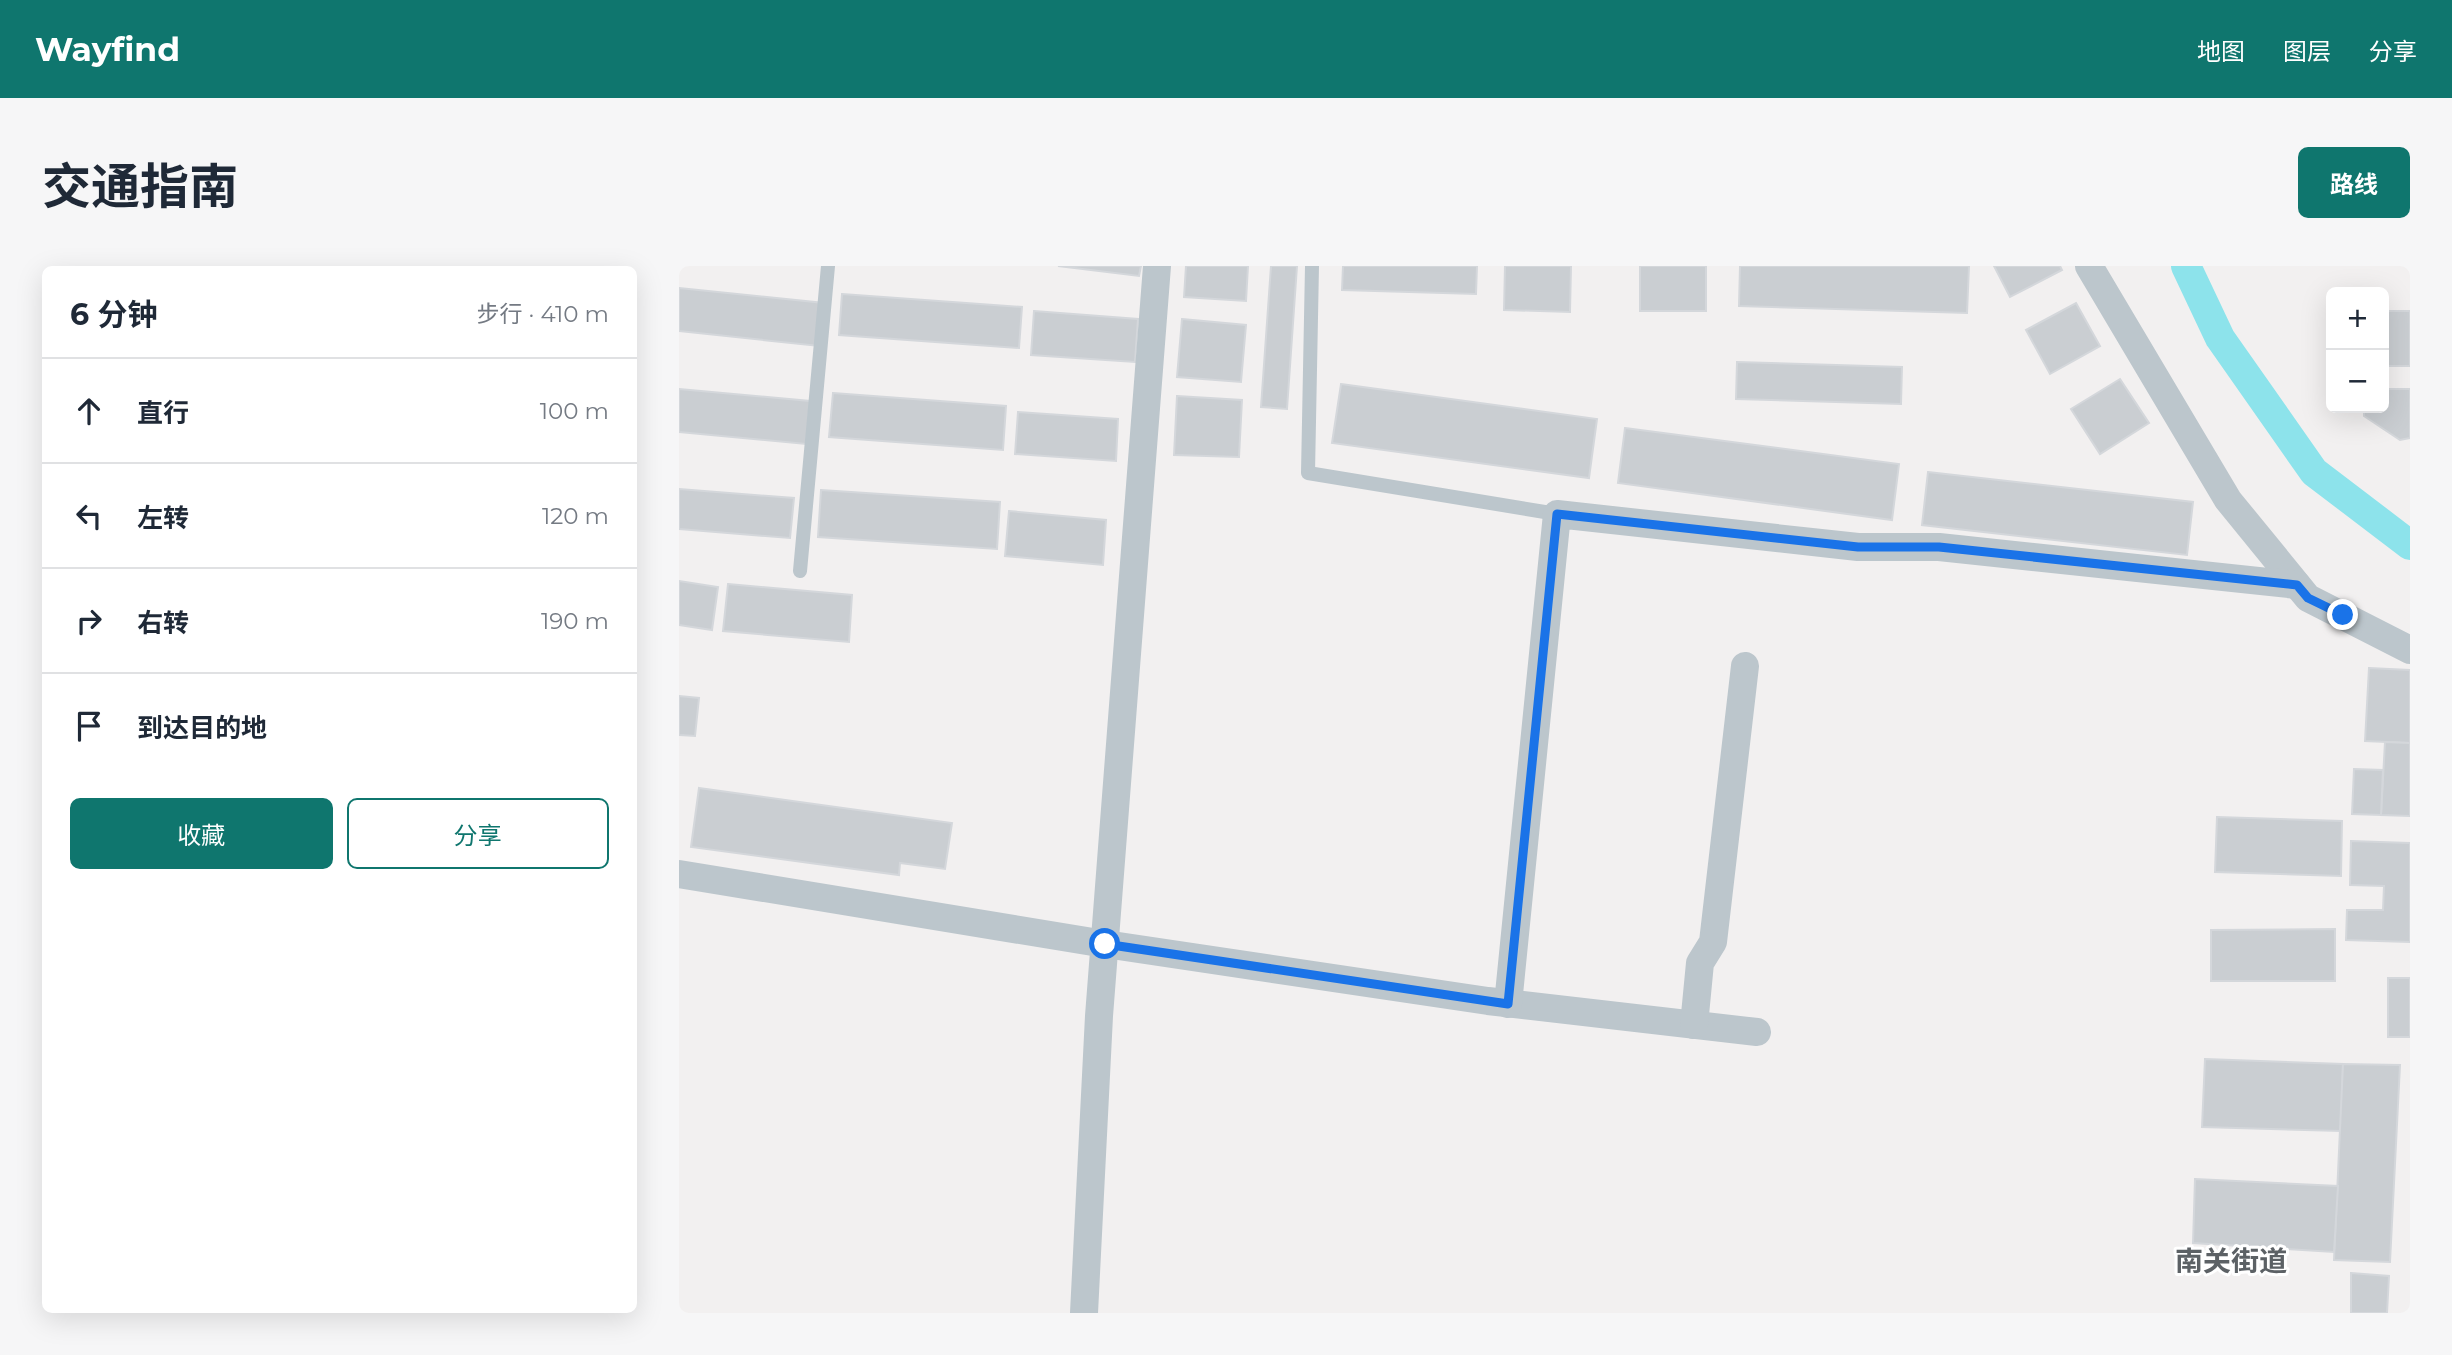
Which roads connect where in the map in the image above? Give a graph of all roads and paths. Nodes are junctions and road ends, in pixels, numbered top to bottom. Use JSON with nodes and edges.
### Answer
{"nodes":[{"id":1,"x":828,"y":266,"type":"edge"},
{"id":2,"x":1157,"y":266,"type":"edge"},
{"id":3,"x":1313,"y":266,"type":"edge"},
{"id":4,"x":2089,"y":266,"type":"edge"},
{"id":5,"x":1557,"y":514,"type":"junction"},
{"id":6,"x":800,"y":571,"type":"dead end"},
{"id":7,"x":2297,"y":585,"type":"junction"},
{"id":8,"x":2410,"y":650,"type":"edge"},
{"id":9,"x":1745,"y":666,"type":"dead end"},
{"id":10,"x":679,"y":874,"type":"edge"},
{"id":11,"x":1105,"y":944,"type":"junction"},
{"id":12,"x":1508,"y":1004,"type":"junction"},
{"id":13,"x":1694,"y":1025,"type":"junction"},
{"id":14,"x":1757,"y":1032,"type":"dead end"},
{"id":15,"x":1084,"y":1313,"type":"edge"}],
"edges":[{"from":1,"to":6,"type":"lane"},
{"from":2,"to":11,"type":"street"},
{"from":3,"to":5,"type":"lane"},
{"from":4,"to":7,"type":"street"},
{"from":5,"to":7,"type":"street"},
{"from":5,"to":12,"type":"street"},
{"from":7,"to":8,"type":"street"},
{"from":9,"to":13,"type":"street"},
{"from":10,"to":11,"type":"street"},
{"from":11,"to":12,"type":"street"},
{"from":11,"to":15,"type":"street"},
{"from":12,"to":13,"type":"street"},
{"from":13,"to":14,"type":"street"}]}
